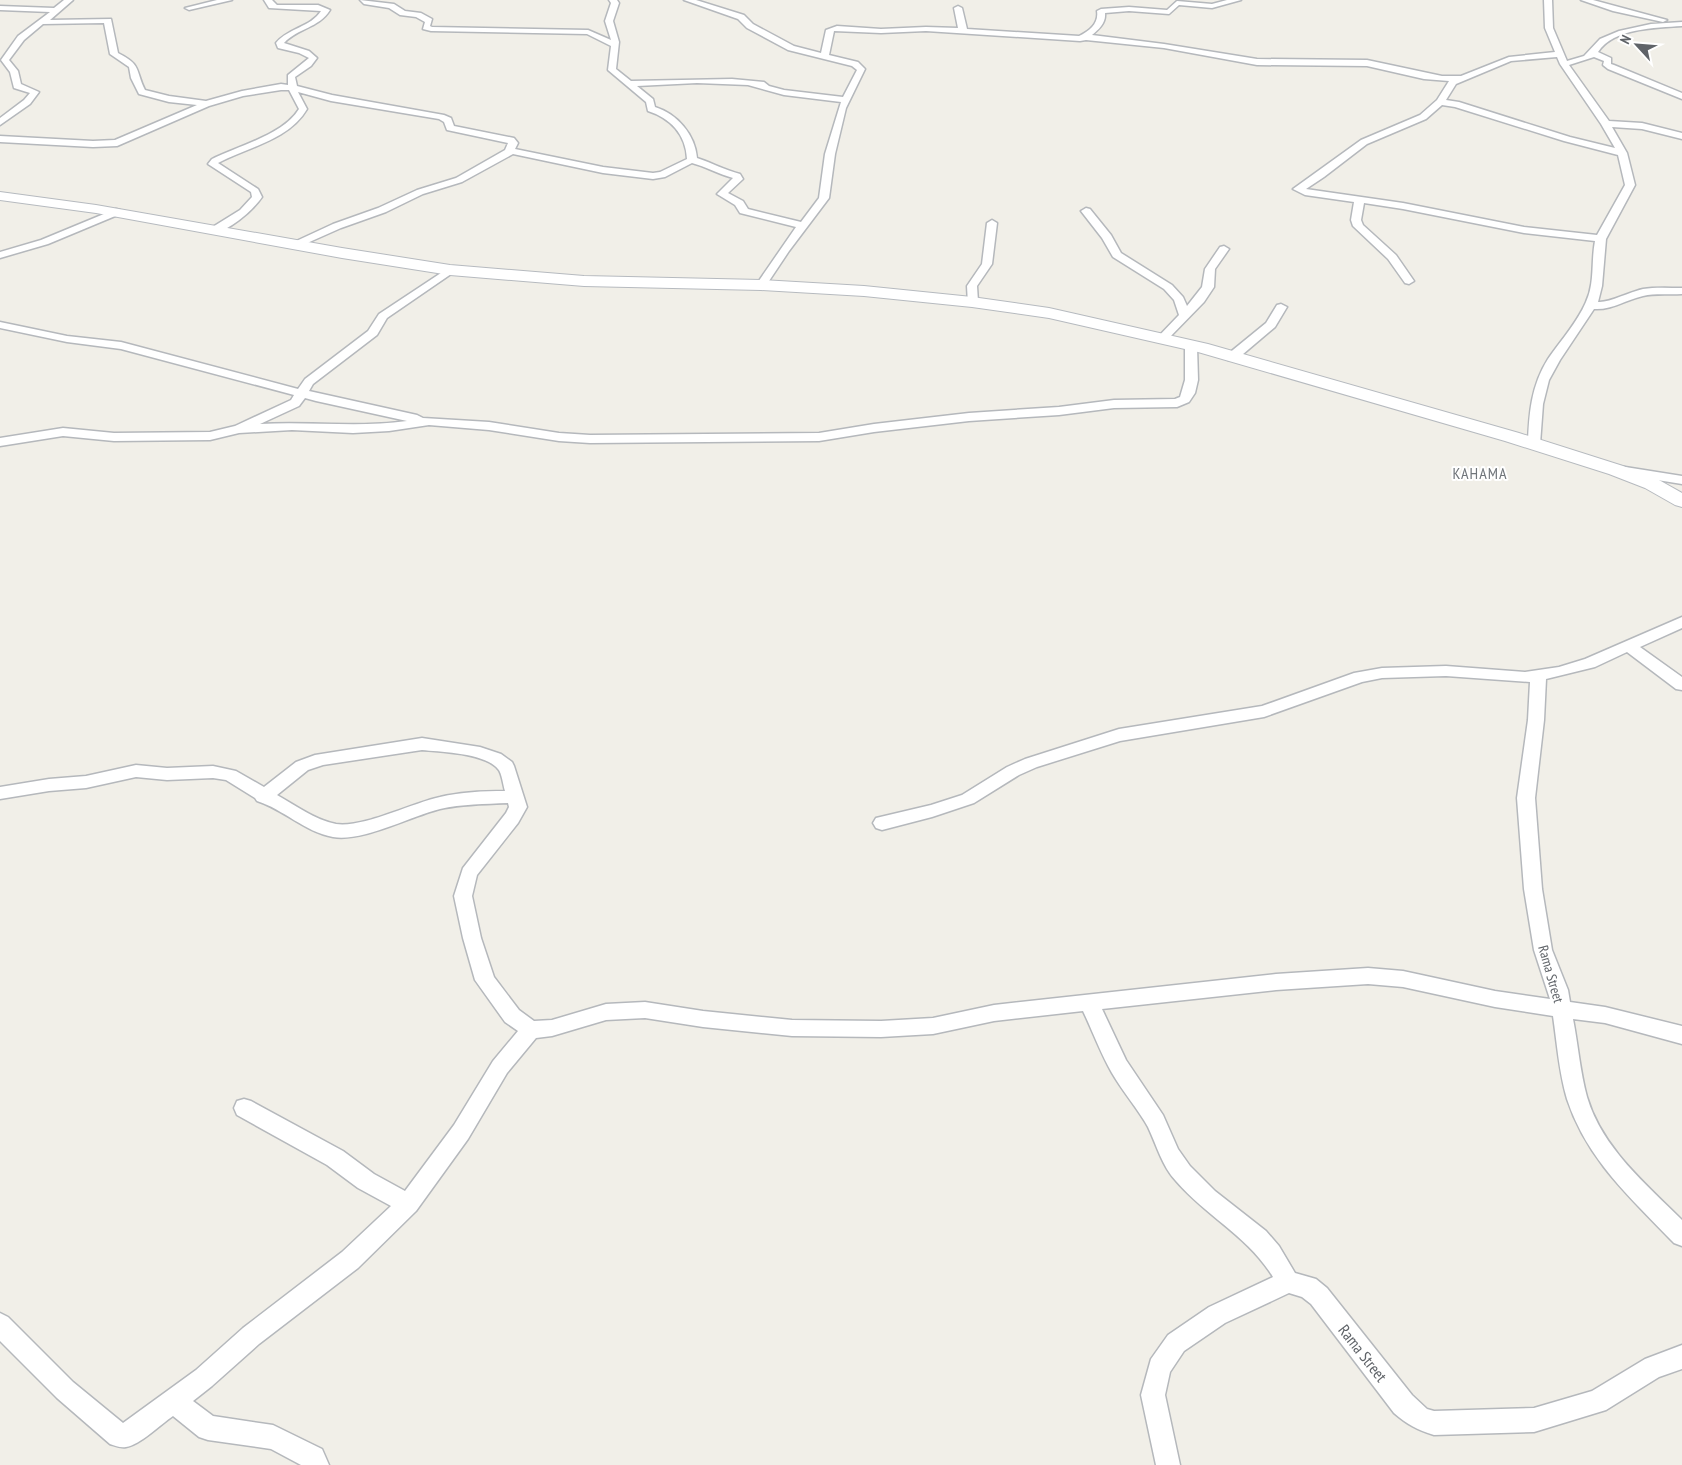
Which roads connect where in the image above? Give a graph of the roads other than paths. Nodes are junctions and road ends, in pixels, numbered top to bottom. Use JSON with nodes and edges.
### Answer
{"nodes":[{"id":1,"x":69,"y":0,"type":"edge"},
{"id":2,"x":228,"y":0,"type":"edge"},
{"id":3,"x":268,"y":0,"type":"edge"},
{"id":4,"x":364,"y":0,"type":"edge"},
{"id":5,"x":613,"y":0,"type":"edge"},
{"id":6,"x":688,"y":0,"type":"edge"},
{"id":7,"x":1237,"y":0,"type":"edge"},
{"id":8,"x":1548,"y":0,"type":"edge"},
{"id":9,"x":1585,"y":0,"type":"edge"},
{"id":10,"x":0,"y":8,"type":"edge"},
{"id":11,"x":189,"y":8,"type":"dead end"},
{"id":12,"x":958,"y":8,"type":"dead end"},
{"id":13,"x":57,"y":9,"type":"junction"},
{"id":14,"x":42,"y":22,"type":"junction"},
{"id":15,"x":1682,"y":24,"type":"edge"},
{"id":16,"x":963,"y":31,"type":"junction"},
{"id":17,"x":1085,"y":37,"type":"junction"},
{"id":18,"x":615,"y":44,"type":"junction"},
{"id":19,"x":1560,"y":54,"type":"junction"},
{"id":20,"x":1592,"y":54,"type":"junction"},
{"id":21,"x":825,"y":55,"type":"junction"},
{"id":22,"x":1564,"y":64,"type":"junction"},
{"id":23,"x":1463,"y":78,"type":"junction"},
{"id":24,"x":629,"y":84,"type":"junction"},
{"id":25,"x":294,"y":88,"type":"junction"},
{"id":26,"x":1682,"y":96,"type":"edge"},
{"id":27,"x":845,"y":100,"type":"junction"},
{"id":28,"x":1440,"y":102,"type":"junction"},
{"id":29,"x":206,"y":104,"type":"junction"},
{"id":30,"x":0,"y":122,"type":"edge"},
{"id":31,"x":1606,"y":124,"type":"junction"},
{"id":32,"x":1682,"y":136,"type":"edge"},
{"id":33,"x":0,"y":139,"type":"edge"},
{"id":34,"x":509,"y":152,"type":"junction"},
{"id":35,"x":1622,"y":153,"type":"junction"},
{"id":36,"x":692,"y":160,"type":"junction"},
{"id":37,"x":0,"y":196,"type":"edge"},
{"id":38,"x":1359,"y":200,"type":"junction"},
{"id":39,"x":1086,"y":211,"type":"dead end"},
{"id":40,"x":116,"y":212,"type":"junction"},
{"id":41,"x":992,"y":223,"type":"dead end"},
{"id":42,"x":803,"y":226,"type":"junction"},
{"id":43,"x":215,"y":230,"type":"junction"},
{"id":44,"x":1601,"y":239,"type":"junction"},
{"id":45,"x":296,"y":245,"type":"junction"},
{"id":46,"x":1224,"y":249,"type":"dead end"},
{"id":47,"x":0,"y":255,"type":"edge"},
{"id":48,"x":450,"y":270,"type":"junction"},
{"id":49,"x":1409,"y":281,"type":"dead end"},
{"id":50,"x":761,"y":285,"type":"junction"},
{"id":51,"x":1682,"y":291,"type":"edge"},
{"id":52,"x":972,"y":302,"type":"junction"},
{"id":53,"x":1590,"y":305,"type":"junction"},
{"id":54,"x":1281,"y":307,"type":"dead end"},
{"id":55,"x":1185,"y":315,"type":"junction"},
{"id":56,"x":0,"y":325,"type":"edge"},
{"id":57,"x":1162,"y":339,"type":"junction"},
{"id":58,"x":1191,"y":346,"type":"junction"},
{"id":59,"x":1232,"y":357,"type":"junction"},
{"id":60,"x":301,"y":392,"type":"junction"},
{"id":61,"x":429,"y":421,"type":"junction"},
{"id":62,"x":239,"y":429,"type":"junction"},
{"id":63,"x":0,"y":442,"type":"edge"},
{"id":64,"x":1534,"y":444,"type":"junction"},
{"id":65,"x":1616,"y":470,"type":"junction"},
{"id":66,"x":1682,"y":480,"type":"edge"},
{"id":67,"x":1682,"y":501,"type":"edge"},
{"id":68,"x":1682,"y":622,"type":"edge"},
{"id":69,"x":1629,"y":646,"type":"junction"},
{"id":70,"x":1538,"y":676,"type":"junction"},
{"id":71,"x":1682,"y":685,"type":"edge"},
{"id":72,"x":0,"y":793,"type":"edge"},
{"id":73,"x":263,"y":797,"type":"junction"},
{"id":74,"x":515,"y":797,"type":"junction"},
{"id":75,"x":882,"y":823,"type":"dead end"},
{"id":76,"x":1089,"y":1003,"type":"junction"},
{"id":77,"x":1562,"y":1009,"type":"junction"},
{"id":78,"x":531,"y":1030,"type":"junction"},
{"id":79,"x":1682,"y":1034,"type":"edge"},
{"id":80,"x":244,"y":1108,"type":"dead end"},
{"id":81,"x":408,"y":1204,"type":"junction"},
{"id":82,"x":1682,"y":1235,"type":"edge"},
{"id":83,"x":1288,"y":1282,"type":"junction"},
{"id":84,"x":0,"y":1325,"type":"edge"},
{"id":85,"x":1682,"y":1357,"type":"edge"},
{"id":86,"x":174,"y":1401,"type":"junction"},
{"id":87,"x":317,"y":1465,"type":"edge"},
{"id":88,"x":1168,"y":1465,"type":"edge"}],
"edges":[{"from":1,"to":13,"type":"street"},
{"from":2,"to":11,"type":"street"},
{"from":3,"to":25,"type":"street"},
{"from":4,"to":18,"type":"street"},
{"from":5,"to":18,"type":"street"},
{"from":6,"to":21,"type":"street"},
{"from":7,"to":17,"type":"street"},
{"from":8,"to":19,"type":"street"},
{"from":9,"to":15,"type":"street"},
{"from":10,"to":13,"type":"street"},
{"from":12,"to":16,"type":"street"},
{"from":13,"to":14,"type":"street"},
{"from":14,"to":29,"type":"street"},
{"from":14,"to":30,"type":"street"},
{"from":15,"to":20,"type":"street"},
{"from":16,"to":17,"type":"street"},
{"from":16,"to":21,"type":"street"},
{"from":17,"to":23,"type":"street"},
{"from":18,"to":24,"type":"street"},
{"from":19,"to":22,"type":"street"},
{"from":19,"to":23,"type":"street"},
{"from":20,"to":22,"type":"street"},
{"from":20,"to":26,"type":"street"},
{"from":21,"to":27,"type":"street"},
{"from":22,"to":31,"type":"street"},
{"from":23,"to":28,"type":"street"},
{"from":24,"to":27,"type":"street"},
{"from":24,"to":36,"type":"street"},
{"from":25,"to":29,"type":"street"},
{"from":25,"to":34,"type":"street"},
{"from":25,"to":43,"type":"street"},
{"from":27,"to":42,"type":"street"},
{"from":28,"to":35,"type":"street"},
{"from":28,"to":38,"type":"street"},
{"from":29,"to":33,"type":"street"},
{"from":31,"to":32,"type":"street"},
{"from":31,"to":35,"type":"street"},
{"from":34,"to":36,"type":"street"},
{"from":34,"to":45,"type":"street"},
{"from":35,"to":44,"type":"street"},
{"from":36,"to":42,"type":"street"},
{"from":37,"to":40,"type":"main road"},
{"from":38,"to":44,"type":"street"},
{"from":38,"to":49,"type":"street"},
{"from":39,"to":55,"type":"street"},
{"from":40,"to":43,"type":"main road"},
{"from":40,"to":47,"type":"street"},
{"from":41,"to":52,"type":"street"},
{"from":42,"to":50,"type":"street"},
{"from":43,"to":45,"type":"main road"},
{"from":44,"to":53,"type":"street"},
{"from":45,"to":48,"type":"main road"},
{"from":46,"to":55,"type":"street"},
{"from":48,"to":50,"type":"main road"},
{"from":48,"to":60,"type":"street"},
{"from":50,"to":52,"type":"main road"},
{"from":51,"to":53,"type":"street"},
{"from":52,"to":57,"type":"main road"},
{"from":53,"to":64,"type":"street"},
{"from":54,"to":59,"type":"street"},
{"from":55,"to":57,"type":"street"},
{"from":56,"to":60,"type":"street"},
{"from":57,"to":58,"type":"main road"},
{"from":58,"to":59,"type":"main road"},
{"from":58,"to":61,"type":"street"},
{"from":59,"to":64,"type":"main road"},
{"from":60,"to":61,"type":"street"},
{"from":60,"to":62,"type":"street"},
{"from":61,"to":62,"type":"street"},
{"from":62,"to":63,"type":"street"},
{"from":64,"to":65,"type":"main road"},
{"from":65,"to":66,"type":"street"},
{"from":65,"to":67,"type":"main road"},
{"from":68,"to":69,"type":"street"},
{"from":69,"to":70,"type":"street"},
{"from":69,"to":71,"type":"street"},
{"from":70,"to":75,"type":"street"},
{"from":70,"to":77,"type":"street","name":"Rama Street"},
{"from":72,"to":73,"type":"street"},
{"from":73,"to":74,"type":"street"},
{"from":73,"to":74,"type":"street"},
{"from":74,"to":78,"type":"street"},
{"from":76,"to":77,"type":"street"},
{"from":76,"to":78,"type":"street"},
{"from":76,"to":83,"type":"street"},
{"from":77,"to":79,"type":"street"},
{"from":77,"to":82,"type":"street","name":"Rama Street"},
{"from":78,"to":81,"type":"street"},
{"from":80,"to":81,"type":"street"},
{"from":81,"to":86,"type":"street"},
{"from":83,"to":85,"type":"street","name":"Rama Street"},
{"from":83,"to":88,"type":"street"},
{"from":84,"to":86,"type":"street"},
{"from":86,"to":87,"type":"street"}]}
